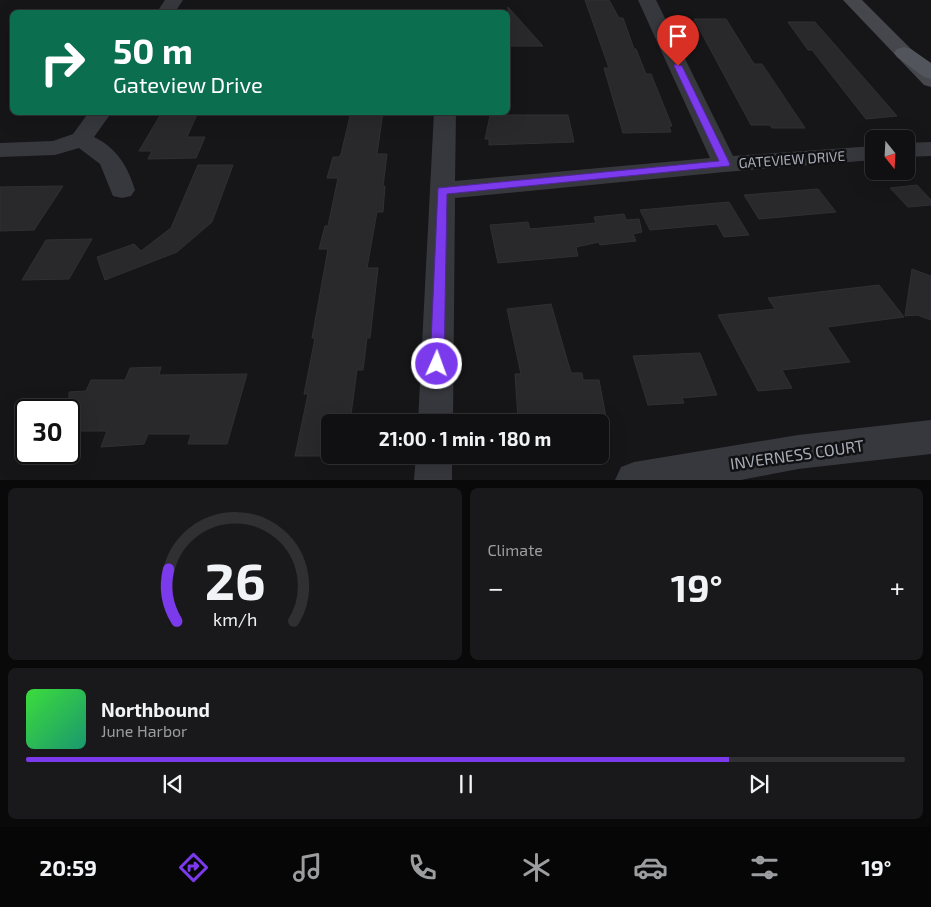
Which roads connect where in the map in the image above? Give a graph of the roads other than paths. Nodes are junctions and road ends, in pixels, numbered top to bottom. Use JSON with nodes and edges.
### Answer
{"nodes":[{"id":1,"x":647,"y":0,"type":"edge"},
{"id":2,"x":852,"y":0,"type":"edge"},
{"id":3,"x":904,"y":53,"type":"junction"},
{"id":4,"x":931,"y":73,"type":"edge"},
{"id":5,"x":931,"y":81,"type":"edge"},
{"id":6,"x":100,"y":115,"type":"edge"},
{"id":7,"x":444,"y":115,"type":"edge"},
{"id":8,"x":81,"y":139,"type":"junction"},
{"id":9,"x":931,"y":149,"type":"edge"},
{"id":10,"x":0,"y":150,"type":"edge"},
{"id":11,"x":915,"y":150,"type":"edge"},
{"id":12,"x":865,"y":154,"type":"edge"},
{"id":13,"x":725,"y":164,"type":"junction"},
{"id":14,"x":122,"y":190,"type":"dead end"},
{"id":15,"x":442,"y":190,"type":"junction"},
{"id":16,"x":435,"y":414,"type":"edge"},
{"id":17,"x":931,"y":437,"type":"edge"},
{"id":18,"x":434,"y":464,"type":"edge"},
{"id":19,"x":433,"y":480,"type":"edge"},
{"id":20,"x":634,"y":480,"type":"edge"}],
"edges":[{"from":1,"to":13,"type":"street"},
{"from":2,"to":3,"type":"main road"},
{"from":3,"to":4,"type":"main road"},
{"from":3,"to":5,"type":"main road"},
{"from":6,"to":8,"type":"street"},
{"from":7,"to":15,"type":"street"},
{"from":8,"to":10,"type":"street"},
{"from":8,"to":14,"type":"street"},
{"from":9,"to":11,"type":"street"},
{"from":12,"to":13,"type":"street","name":"GATEVIEW DRIVE"},
{"from":13,"to":15,"type":"street","name":"GATEVIEW DRIVE"},
{"from":15,"to":16,"type":"street"},
{"from":17,"to":20,"type":"street","name":"INVERNESS COURT"},
{"from":18,"to":19,"type":"street"}]}
